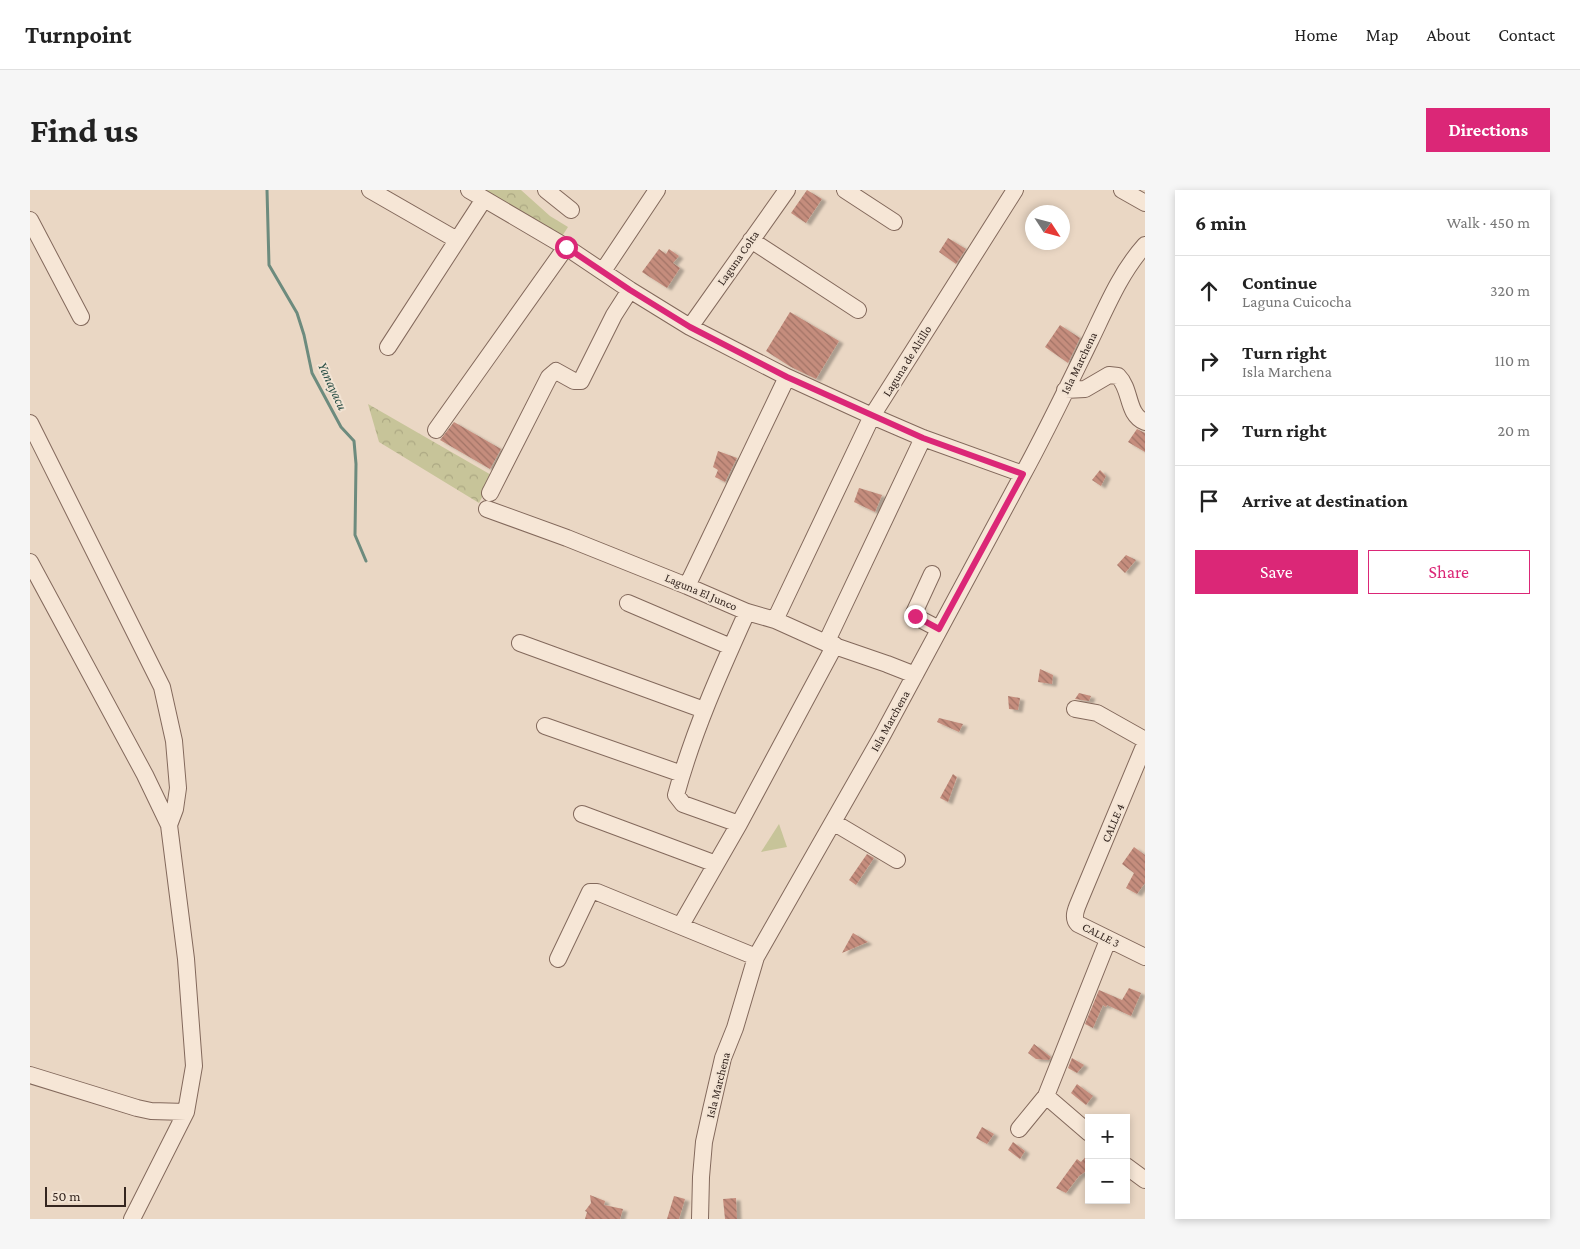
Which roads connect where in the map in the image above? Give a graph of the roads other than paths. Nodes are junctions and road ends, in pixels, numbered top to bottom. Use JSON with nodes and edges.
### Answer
{"nodes":[{"id":1,"x":370,"y":190,"type":"edge"},
{"id":2,"x":469,"y":190,"type":"edge"},
{"id":3,"x":546,"y":190,"type":"edge"},
{"id":4,"x":657,"y":190,"type":"edge"},
{"id":5,"x":787,"y":190,"type":"edge"},
{"id":6,"x":845,"y":190,"type":"edge"},
{"id":7,"x":1015,"y":190,"type":"edge"},
{"id":8,"x":1122,"y":190,"type":"edge"},
{"id":9,"x":484,"y":199,"type":"junction"},
{"id":10,"x":1145,"y":203,"type":"edge"},
{"id":11,"x":571,"y":210,"type":"dead end"},
{"id":12,"x":30,"y":220,"type":"edge"},
{"id":13,"x":894,"y":222,"type":"dead end"},
{"id":14,"x":457,"y":240,"type":"junction"},
{"id":15,"x":751,"y":240,"type":"junction"},
{"id":16,"x":1145,"y":246,"type":"edge"},
{"id":17,"x":566,"y":247,"type":"junction"},
{"id":18,"x":603,"y":271,"type":"junction"},
{"id":19,"x":630,"y":290,"type":"junction"},
{"id":20,"x":858,"y":310,"type":"dead end"},
{"id":21,"x":81,"y":317,"type":"dead end"},
{"id":22,"x":690,"y":327,"type":"junction"},
{"id":23,"x":388,"y":347,"type":"dead end"},
{"id":24,"x":787,"y":377,"type":"junction"},
{"id":25,"x":1066,"y":390,"type":"junction"},
{"id":26,"x":872,"y":416,"type":"junction"},
{"id":27,"x":1145,"y":422,"type":"edge"},
{"id":28,"x":30,"y":423,"type":"edge"},
{"id":29,"x":436,"y":430,"type":"dead end"},
{"id":30,"x":923,"y":438,"type":"junction"},
{"id":31,"x":1023,"y":474,"type":"junction"},
{"id":32,"x":30,"y":562,"type":"edge"},
{"id":33,"x":932,"y":574,"type":"dead end"},
{"id":34,"x":687,"y":586,"type":"junction"},
{"id":35,"x":628,"y":603,"type":"dead end"},
{"id":36,"x":747,"y":612,"type":"junction"},
{"id":37,"x":775,"y":620,"type":"junction"},
{"id":38,"x":939,"y":629,"type":"junction"},
{"id":39,"x":520,"y":643,"type":"dead end"},
{"id":40,"x":831,"y":644,"type":"junction"},
{"id":41,"x":731,"y":647,"type":"junction"},
{"id":42,"x":915,"y":675,"type":"junction"},
{"id":43,"x":1075,"y":709,"type":"dead end"},
{"id":44,"x":704,"y":710,"type":"junction"},
{"id":45,"x":545,"y":726,"type":"dead end"},
{"id":46,"x":1145,"y":740,"type":"edge"},
{"id":47,"x":1145,"y":744,"type":"edge"},
{"id":48,"x":682,"y":774,"type":"junction"},
{"id":49,"x":582,"y":814,"type":"dead end"},
{"id":50,"x":833,"y":822,"type":"junction"},
{"id":51,"x":739,"y":824,"type":"junction"},
{"id":52,"x":168,"y":825,"type":"junction"},
{"id":53,"x":897,"y":860,"type":"dead end"},
{"id":54,"x":716,"y":864,"type":"junction"},
{"id":55,"x":1079,"y":902,"type":"joint"},
{"id":56,"x":681,"y":925,"type":"junction"},
{"id":57,"x":1108,"y":940,"type":"junction"},
{"id":58,"x":756,"y":957,"type":"junction"},
{"id":59,"x":1145,"y":957,"type":"edge"},
{"id":60,"x":558,"y":959,"type":"dead end"},
{"id":61,"x":30,"y":1075,"type":"edge"},
{"id":62,"x":1046,"y":1096,"type":"junction"},
{"id":63,"x":186,"y":1112,"type":"junction"},
{"id":64,"x":1019,"y":1129,"type":"dead end"},
{"id":65,"x":1085,"y":1130,"type":"edge"},
{"id":66,"x":1130,"y":1169,"type":"edge"},
{"id":67,"x":1145,"y":1180,"type":"edge"},
{"id":68,"x":132,"y":1219,"type":"edge"},
{"id":69,"x":700,"y":1219,"type":"edge"}],
"edges":[{"from":1,"to":14,"type":"street"},
{"from":2,"to":9,"type":"street"},
{"from":3,"to":11,"type":"street"},
{"from":4,"to":18,"type":"street"},
{"from":5,"to":15,"type":"street","name":"Laguna Colta"},
{"from":6,"to":13,"type":"street"},
{"from":7,"to":26,"type":"street","name":"Laguna de Altillo"},
{"from":8,"to":10,"type":"street"},
{"from":9,"to":14,"type":"street"},
{"from":9,"to":17,"type":"street"},
{"from":12,"to":21,"type":"street"},
{"from":14,"to":23,"type":"street"},
{"from":15,"to":20,"type":"street"},
{"from":15,"to":22,"type":"street","name":"Laguna Colta"},
{"from":16,"to":25,"type":"street","name":"Isla Marchena"},
{"from":17,"to":18,"type":"street"},
{"from":17,"to":29,"type":"street"},
{"from":18,"to":19,"type":"street"},
{"from":19,"to":22,"type":"street"},
{"from":19,"to":34,"type":"street","name":"Laguna El Junco"},
{"from":22,"to":24,"type":"street"},
{"from":24,"to":26,"type":"street"},
{"from":24,"to":34,"type":"street"},
{"from":25,"to":27,"type":"street"},
{"from":25,"to":31,"type":"street","name":"Isla Marchena"},
{"from":26,"to":30,"type":"street"},
{"from":26,"to":37,"type":"street","name":"Laguna de Altillo"},
{"from":28,"to":52,"type":"street"},
{"from":30,"to":31,"type":"street"},
{"from":30,"to":40,"type":"street"},
{"from":31,"to":38,"type":"street","name":"Isla Marchena"},
{"from":32,"to":52,"type":"street"},
{"from":33,"to":38,"type":"street"},
{"from":34,"to":36,"type":"street","name":"Laguna El Junco"},
{"from":35,"to":41,"type":"street"},
{"from":36,"to":37,"type":"street","name":"Laguna El Junco"},
{"from":36,"to":41,"type":"street"},
{"from":37,"to":40,"type":"street","name":"Laguna El Junco"},
{"from":38,"to":42,"type":"street","name":"Isla Marchena"},
{"from":39,"to":44,"type":"street"},
{"from":40,"to":42,"type":"street","name":"Laguna El Junco"},
{"from":40,"to":51,"type":"street"},
{"from":41,"to":44,"type":"street"},
{"from":42,"to":50,"type":"street","name":"Isla Marchena"},
{"from":43,"to":46,"type":"street"},
{"from":44,"to":48,"type":"street"},
{"from":45,"to":48,"type":"street"},
{"from":47,"to":55,"type":"street","name":"CALLE 4"},
{"from":48,"to":51,"type":"street"},
{"from":49,"to":54,"type":"street"},
{"from":50,"to":53,"type":"street"},
{"from":50,"to":58,"type":"street","name":"Isla Marchena"},
{"from":51,"to":54,"type":"street"},
{"from":52,"to":63,"type":"street"},
{"from":54,"to":56,"type":"street"},
{"from":55,"to":57,"type":"street","name":"CALLE 3"},
{"from":56,"to":58,"type":"street"},
{"from":56,"to":60,"type":"street"},
{"from":57,"to":59,"type":"street","name":"CALLE 3"},
{"from":57,"to":62,"type":"street"},
{"from":58,"to":69,"type":"street","name":"Isla Marchena"},
{"from":61,"to":63,"type":"street"},
{"from":62,"to":64,"type":"street"},
{"from":62,"to":65,"type":"street"},
{"from":63,"to":68,"type":"street"},
{"from":66,"to":67,"type":"street"}]}
